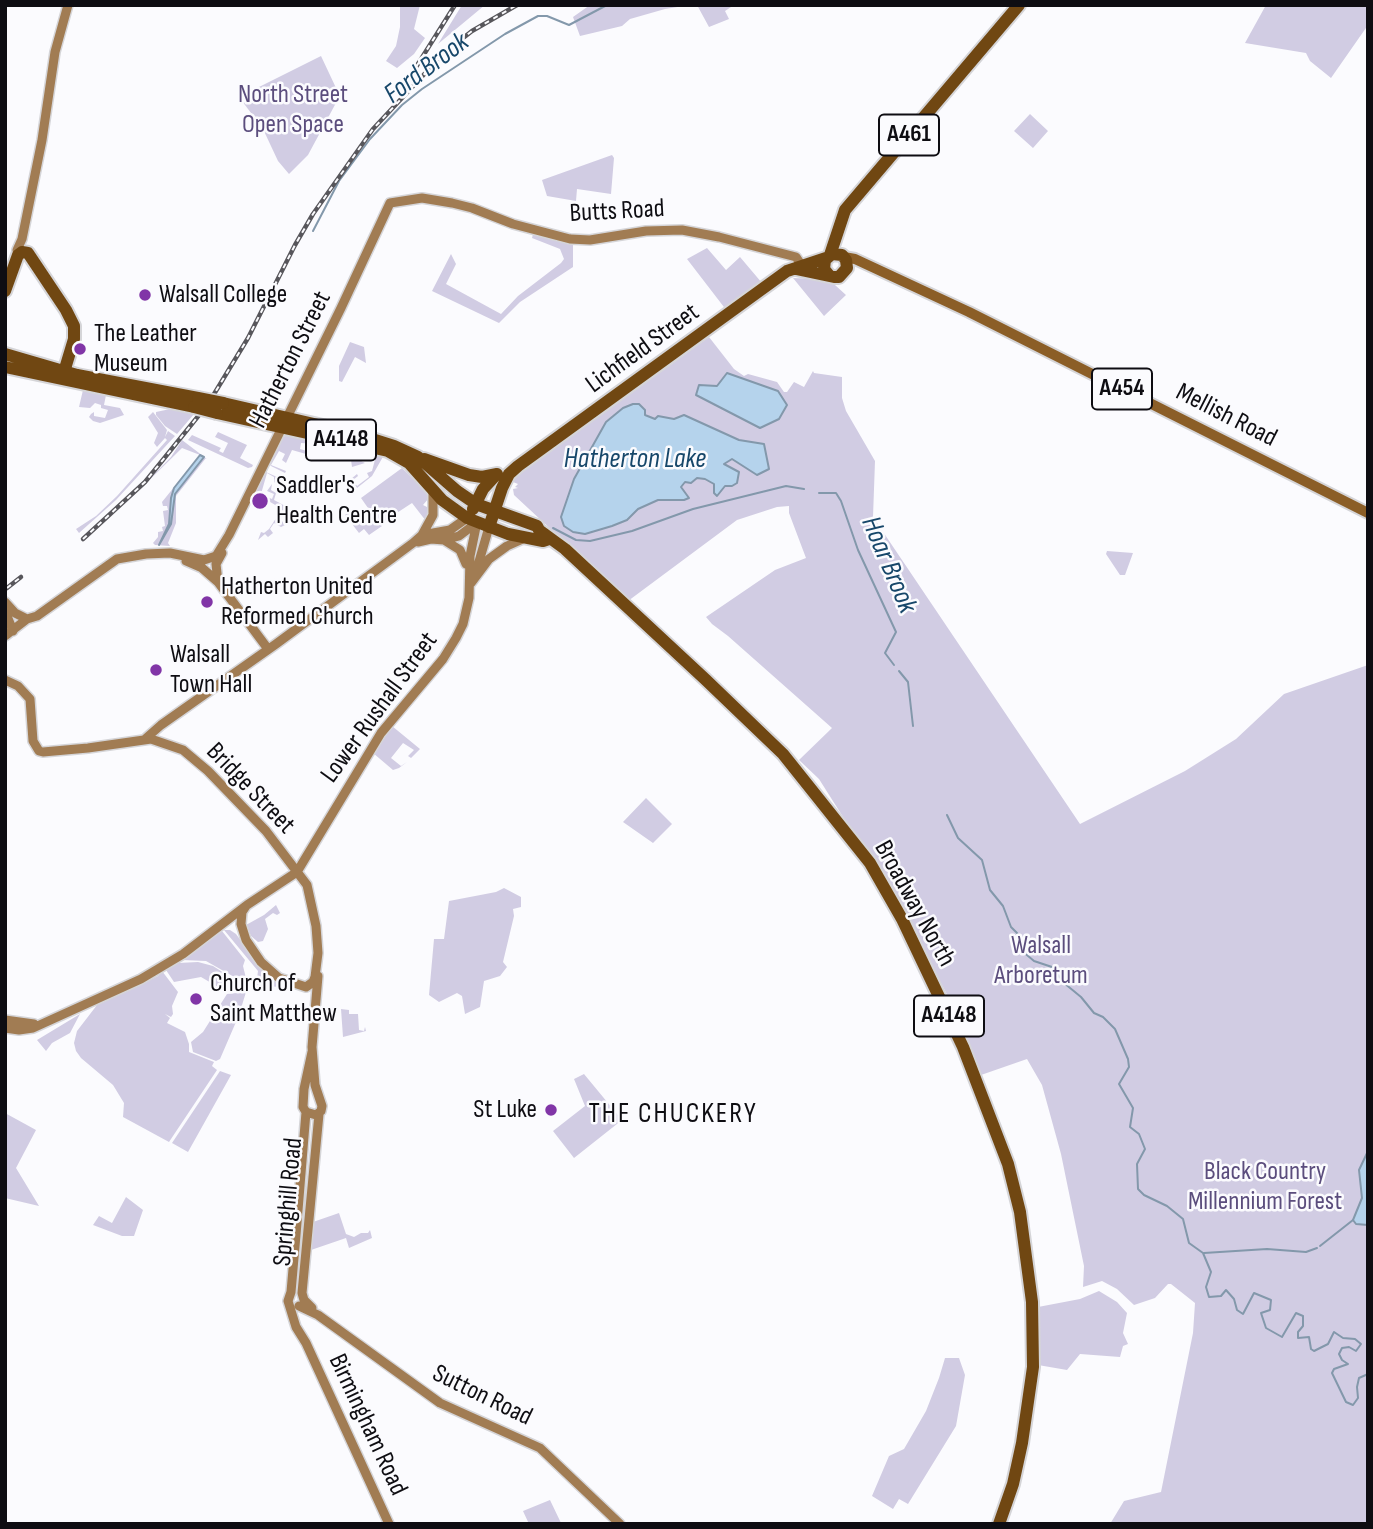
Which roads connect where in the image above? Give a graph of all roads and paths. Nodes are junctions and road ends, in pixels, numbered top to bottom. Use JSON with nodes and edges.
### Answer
{"nodes":[{"id":1,"x":68,"y":5,"type":"edge"},
{"id":2,"x":1019,"y":5,"type":"edge"},
{"id":3,"x":390,"y":203,"type":"joint"},
{"id":4,"x":22,"y":254,"type":"junction"},
{"id":5,"x":835,"y":256,"type":"junction"},
{"id":6,"x":798,"y":267,"type":"junction"},
{"id":7,"x":876,"y":268,"type":"junction"},
{"id":8,"x":845,"y":272,"type":"junction"},
{"id":9,"x":829,"y":275,"type":"junction"},
{"id":10,"x":5,"y":291,"type":"edge"},
{"id":11,"x":5,"y":355,"type":"edge"},
{"id":12,"x":5,"y":361,"type":"edge"},
{"id":13,"x":5,"y":368,"type":"edge"},
{"id":14,"x":32,"y":373,"type":"junction"},
{"id":15,"x":59,"y":375,"type":"junction"},
{"id":16,"x":284,"y":422,"type":"junction"},
{"id":17,"x":422,"y":462,"type":"junction"},
{"id":18,"x":507,"y":475,"type":"junction"},
{"id":19,"x":433,"y":490,"type":"junction"},
{"id":20,"x":1368,"y":513,"type":"edge"},
{"id":21,"x":481,"y":515,"type":"junction"},
{"id":22,"x":521,"y":520,"type":"junction"},
{"id":23,"x":229,"y":535,"type":"junction"},
{"id":24,"x":422,"y":535,"type":"junction"},
{"id":25,"x":544,"y":535,"type":"junction"},
{"id":26,"x":527,"y":537,"type":"junction"},
{"id":27,"x":444,"y":540,"type":"junction"},
{"id":28,"x":413,"y":543,"type":"junction"},
{"id":29,"x":165,"y":554,"type":"junction"},
{"id":30,"x":218,"y":582,"type":"junction"},
{"id":31,"x":471,"y":583,"type":"junction"},
{"id":32,"x":5,"y":602,"type":"edge"},
{"id":33,"x":5,"y":611,"type":"edge"},
{"id":34,"x":27,"y":619,"type":"junction"},
{"id":35,"x":9,"y":634,"type":"edge"},
{"id":36,"x":268,"y":649,"type":"junction"},
{"id":37,"x":5,"y":680,"type":"edge"},
{"id":38,"x":171,"y":718,"type":"junction"},
{"id":39,"x":144,"y":740,"type":"junction"},
{"id":40,"x":169,"y":744,"type":"junction"},
{"id":41,"x":311,"y":852,"type":"junction"},
{"id":42,"x":298,"y":872,"type":"junction"},
{"id":43,"x":307,"y":885,"type":"junction"},
{"id":44,"x":247,"y":905,"type":"junction"},
{"id":45,"x":212,"y":931,"type":"junction"},
{"id":46,"x":246,"y":940,"type":"junction"},
{"id":47,"x":317,"y":968,"type":"junction"},
{"id":48,"x":306,"y":987,"type":"junction"},
{"id":49,"x":317,"y":1003,"type":"junction"},
{"id":50,"x":5,"y":1020,"type":"edge"},
{"id":51,"x":40,"y":1025,"type":"junction"},
{"id":52,"x":5,"y":1028,"type":"edge"},
{"id":53,"x":312,"y":1052,"type":"junction"},
{"id":54,"x":318,"y":1099,"type":"junction"},
{"id":55,"x":304,"y":1101,"type":"junction"},
{"id":56,"x":306,"y":1112,"type":"junction"},
{"id":57,"x":319,"y":1114,"type":"junction"},
{"id":58,"x":299,"y":1301,"type":"junction"},
{"id":59,"x":389,"y":1524,"type":"edge"},
{"id":60,"x":620,"y":1524,"type":"edge"},
{"id":61,"x":999,"y":1524,"type":"edge"}],
"edges":[{"from":1,"to":4,"type":"street"},
{"from":2,"to":5,"type":"highway","number":"A461"},
{"from":3,"to":6,"type":"street","name":"Butts Road"},
{"from":3,"to":16,"type":"street","name":"Hatherton Street"},
{"from":4,"to":10,"type":"highway"},
{"from":4,"to":15,"type":"highway"},
{"from":5,"to":6,"type":"highway","name":"Lichfield Street"},
{"from":5,"to":7,"type":"main road","name":"Mellish Road","number":"A454"},
{"from":5,"to":8,"type":"highway"},
{"from":5,"to":9,"type":"highway"},
{"from":6,"to":9,"type":"highway"},
{"from":6,"to":18,"type":"highway","name":"Lichfield Street"},
{"from":7,"to":8,"type":"main road"},
{"from":7,"to":20,"type":"main road","name":"Mellish Road","number":"A454"},
{"from":8,"to":9,"type":"highway"},
{"from":11,"to":15,"type":"highway","number":"A4148"},
{"from":12,"to":14,"type":"highway"},
{"from":13,"to":14,"type":"highway","number":"A4148"},
{"from":14,"to":15,"type":"highway","number":"A4148"},
{"from":15,"to":16,"type":"highway","number":"A4148","bridge":true},
{"from":16,"to":17,"type":"highway","number":"A4148"},
{"from":16,"to":19,"type":"highway","number":"A4148"},
{"from":16,"to":23,"type":"street","name":"Hatherton Street"},
{"from":17,"to":18,"type":"highway"},
{"from":17,"to":21,"type":"highway","number":"A4148"},
{"from":18,"to":21,"type":"highway","name":"Lichfield Street"},
{"from":18,"to":22,"type":"highway"},
{"from":19,"to":21,"type":"highway","number":"A4148"},
{"from":19,"to":24,"type":"street"},
{"from":21,"to":22,"type":"highway","name":"Broadway North","number":"A4148"},
{"from":21,"to":24,"type":"street"},
{"from":21,"to":25,"type":"highway","name":"Broadway North","number":"A4148"},
{"from":21,"to":26,"type":"highway","number":"A4148"},
{"from":21,"to":27,"type":"street"},
{"from":21,"to":31,"type":"street","name":"Lower Rushall Street"},
{"from":22,"to":25,"type":"highway","name":"Broadway North","number":"A4148"},
{"from":23,"to":29,"type":"street","name":"Hatherton Street"},
{"from":23,"to":30,"type":"street","name":"Hatherton Street"},
{"from":24,"to":28,"type":"street"},
{"from":25,"to":26,"type":"highway","number":"A4148"},
{"from":25,"to":61,"type":"highway","name":"Broadway North","number":"A4148"},
{"from":26,"to":31,"type":"street","name":"Lower Rushall Street"},
{"from":27,"to":28,"type":"street"},
{"from":27,"to":31,"type":"street"},
{"from":28,"to":36,"type":"street"},
{"from":29,"to":30,"type":"street"},
{"from":29,"to":34,"type":"street"},
{"from":30,"to":36,"type":"street"},
{"from":31,"to":41,"type":"street","name":"Lower Rushall Street"},
{"from":32,"to":34,"type":"street"},
{"from":33,"to":35,"type":"street"},
{"from":34,"to":35,"type":"street"},
{"from":36,"to":38,"type":"street"},
{"from":37,"to":39,"type":"street","name":"Bridge Street"},
{"from":38,"to":39,"type":"street"},
{"from":38,"to":40,"type":"street"},
{"from":39,"to":40,"type":"street","name":"Bridge Street"},
{"from":40,"to":42,"type":"street","name":"Bridge Street"},
{"from":41,"to":42,"type":"street","name":"Lower Rushall Street"},
{"from":41,"to":43,"type":"street","name":"Lower Rushall Street"},
{"from":42,"to":43,"type":"street","name":"Bridge Street"},
{"from":42,"to":44,"type":"street"},
{"from":43,"to":47,"type":"street"},
{"from":44,"to":45,"type":"street"},
{"from":44,"to":46,"type":"street"},
{"from":45,"to":46,"type":"street"},
{"from":45,"to":51,"type":"street"},
{"from":46,"to":48,"type":"street"},
{"from":47,"to":48,"type":"street"},
{"from":47,"to":49,"type":"street"},
{"from":48,"to":49,"type":"street"},
{"from":49,"to":53,"type":"street"},
{"from":50,"to":51,"type":"street"},
{"from":51,"to":52,"type":"street"},
{"from":53,"to":54,"type":"street"},
{"from":53,"to":55,"type":"street"},
{"from":54,"to":55,"type":"street"},
{"from":54,"to":57,"type":"street"},
{"from":55,"to":56,"type":"street"},
{"from":56,"to":57,"type":"street"},
{"from":56,"to":58,"type":"street","name":"Springhill Road"},
{"from":57,"to":58,"type":"street","name":"Springhill Road"},
{"from":58,"to":59,"type":"street","name":"Birmingham Road"},
{"from":58,"to":60,"type":"street","name":"Sutton Road"}]}
